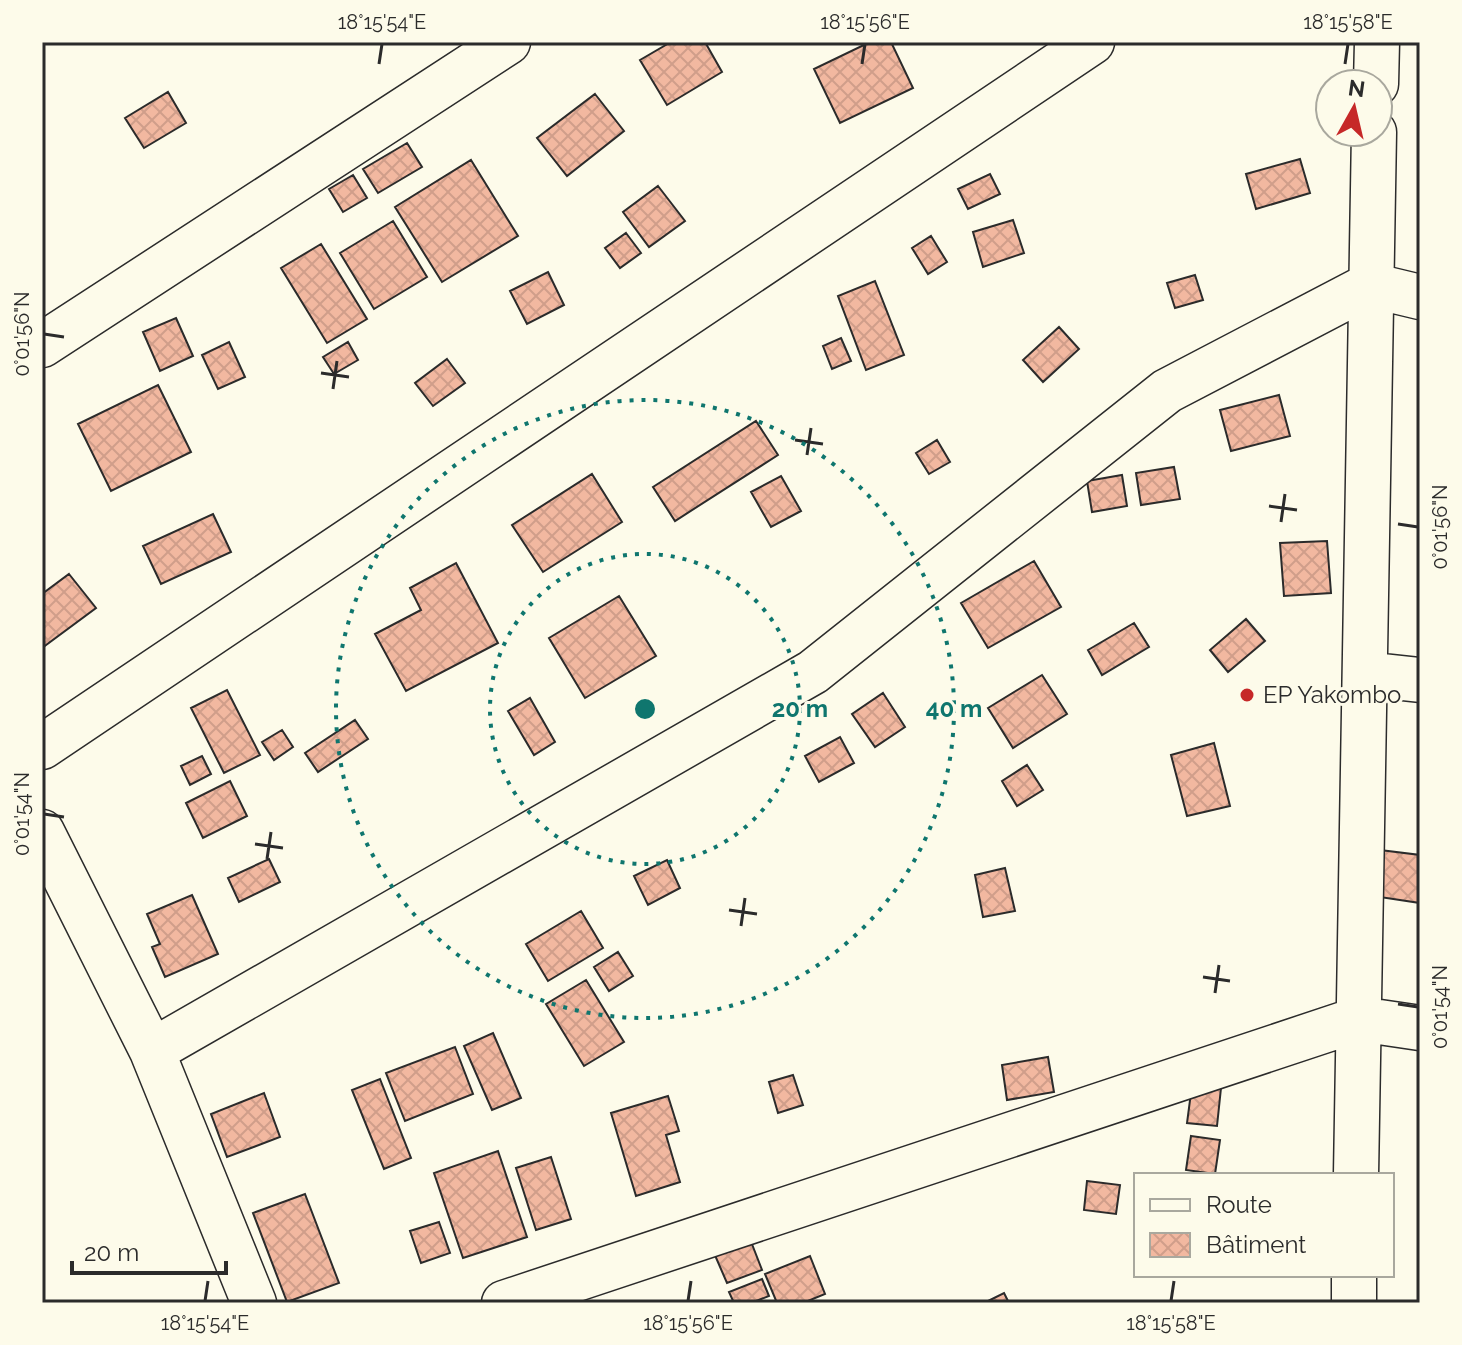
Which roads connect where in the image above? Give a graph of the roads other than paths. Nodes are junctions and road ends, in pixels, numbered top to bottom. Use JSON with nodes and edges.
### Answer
{"nodes":[{"id":1,"x":508,"y":42,"type":"edge"},
{"id":2,"x":1092,"y":42,"type":"edge"},
{"id":3,"x":1377,"y":42,"type":"edge"},
{"id":4,"x":1376,"y":68,"type":"edge"},
{"id":5,"x":1374,"y":148,"type":"edge"},
{"id":6,"x":1370,"y":285,"type":"junction"},
{"id":7,"x":1420,"y":297,"type":"edge"},
{"id":8,"x":42,"y":345,"type":"edge"},
{"id":9,"x":1365,"y":674,"type":"junction"},
{"id":10,"x":1420,"y":680,"type":"edge"},
{"id":11,"x":42,"y":747,"type":"edge"},
{"id":12,"x":42,"y":832,"type":"edge"},
{"id":13,"x":1359,"y":1019,"type":"junction"},
{"id":14,"x":1420,"y":1028,"type":"edge"},
{"id":15,"x":152,"y":1051,"type":"junction"},
{"id":16,"x":1356,"y":1173,"type":"edge"},
{"id":17,"x":1354,"y":1277,"type":"edge"},
{"id":18,"x":254,"y":1303,"type":"edge"},
{"id":19,"x":504,"y":1303,"type":"edge"},
{"id":20,"x":1354,"y":1303,"type":"edge"}],
"edges":[{"from":1,"to":8,"type":"street"},
{"from":2,"to":11,"type":"street"},
{"from":3,"to":4,"type":"street"},
{"from":5,"to":6,"type":"street"},
{"from":6,"to":7,"type":"street"},
{"from":6,"to":9,"type":"street"},
{"from":6,"to":15,"type":"street"},
{"from":9,"to":10,"type":"street"},
{"from":9,"to":13,"type":"street"},
{"from":12,"to":15,"type":"street"},
{"from":13,"to":14,"type":"street"},
{"from":13,"to":16,"type":"street"},
{"from":13,"to":19,"type":"street"},
{"from":15,"to":18,"type":"street"},
{"from":17,"to":20,"type":"street"}]}
